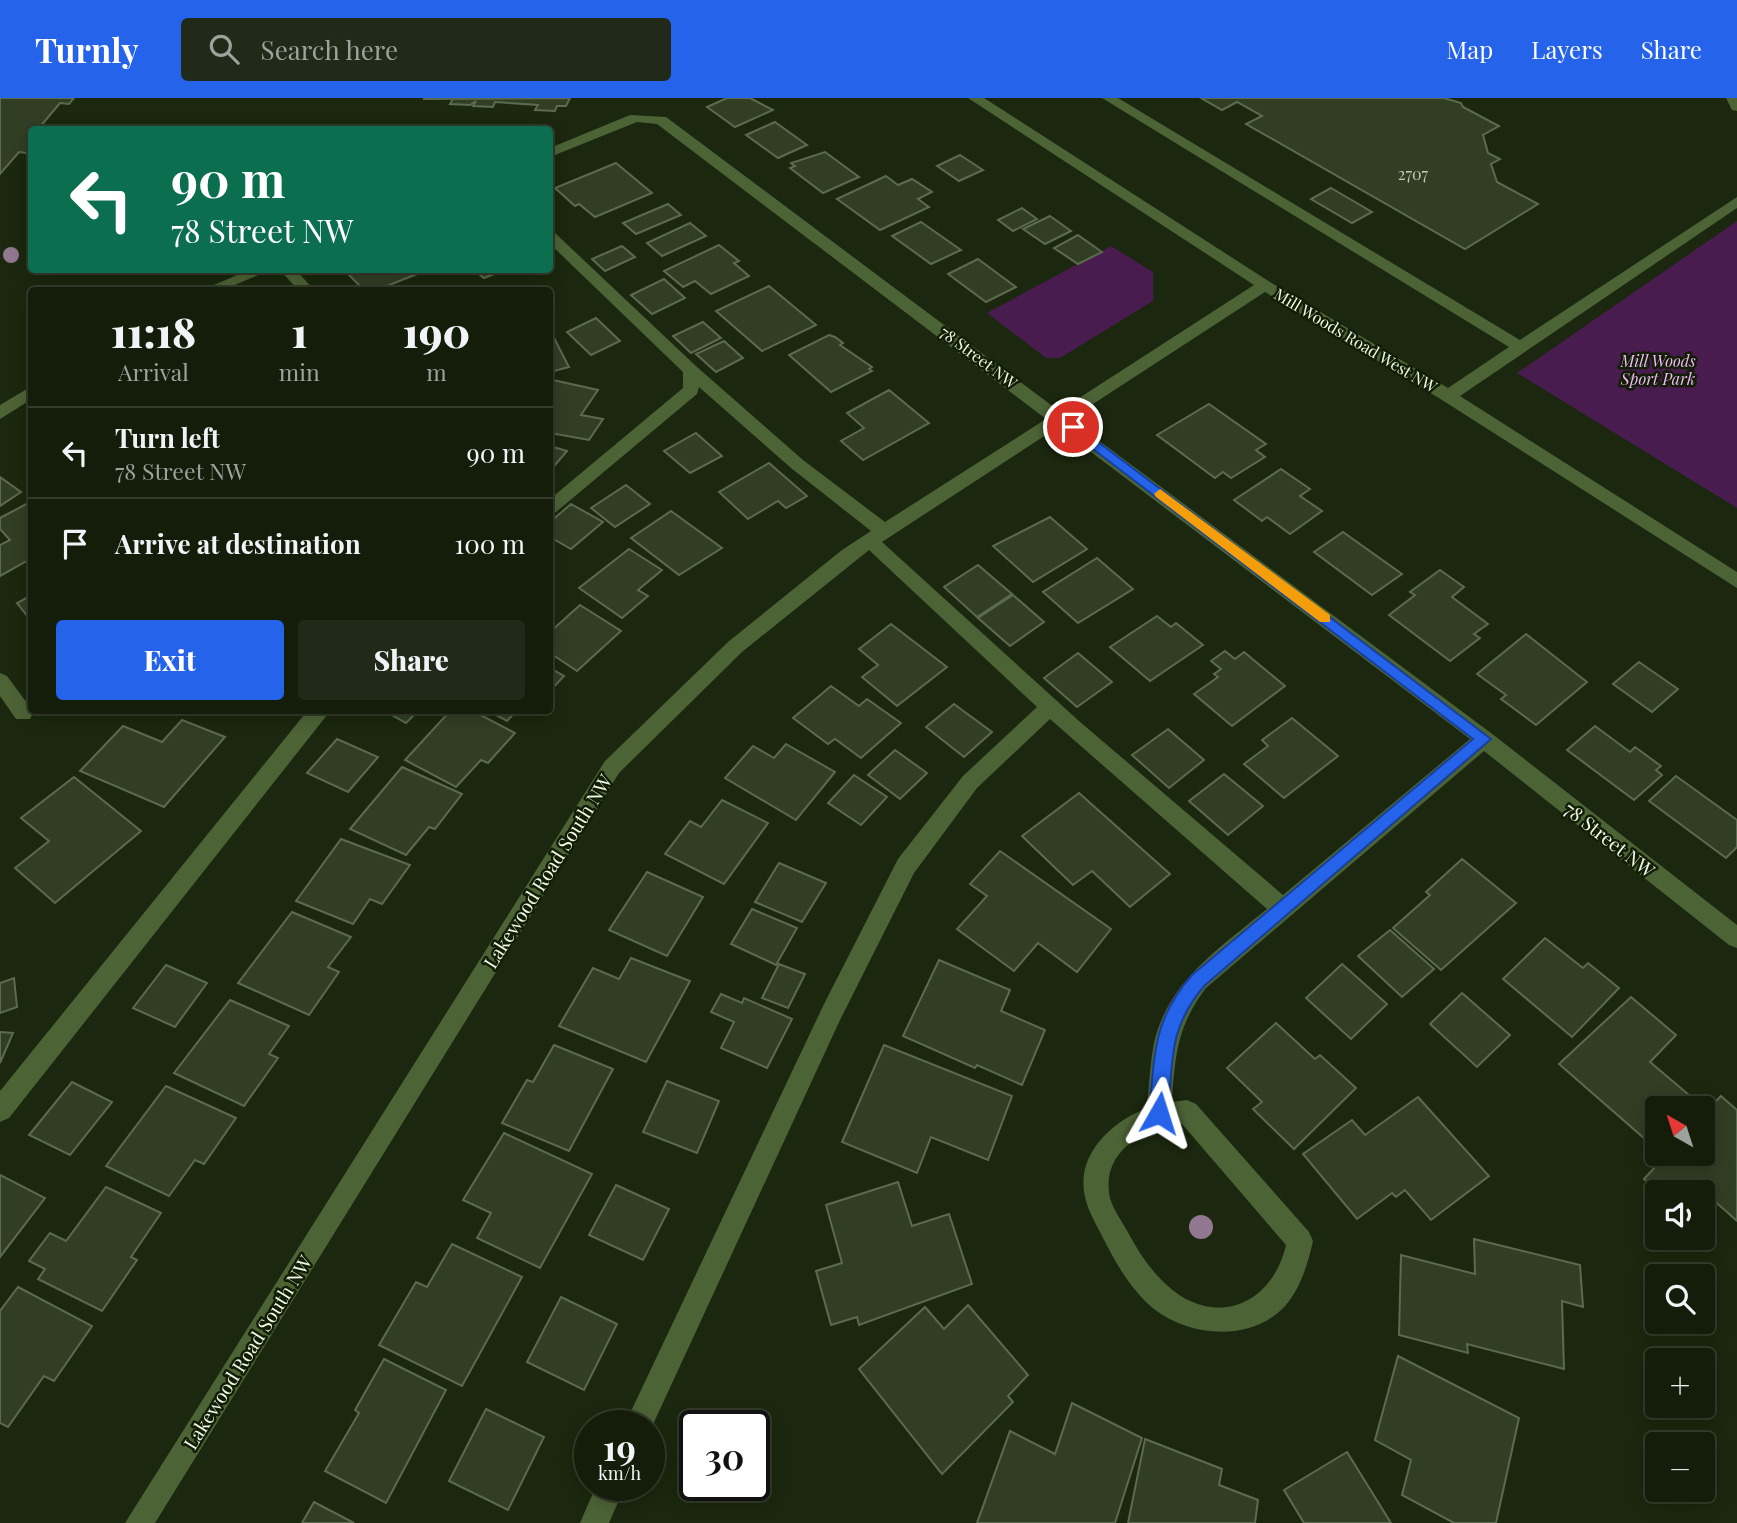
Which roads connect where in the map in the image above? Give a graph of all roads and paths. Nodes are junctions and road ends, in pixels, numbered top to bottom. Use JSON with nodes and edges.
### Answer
{"nodes":[{"id":1,"x":1001,"y":98,"type":"edge"},
{"id":2,"x":1109,"y":98,"type":"edge"},
{"id":3,"x":1733,"y":98,"type":"edge"},
{"id":4,"x":980,"y":101,"type":"edge"},
{"id":5,"x":1737,"y":107,"type":"edge"},
{"id":6,"x":553,"y":152,"type":"edge"},
{"id":7,"x":1737,"y":201,"type":"edge"},
{"id":8,"x":553,"y":239,"type":"edge"},
{"id":9,"x":254,"y":273,"type":"edge"},
{"id":10,"x":291,"y":273,"type":"edge"},
{"id":11,"x":1265,"y":285,"type":"junction"},
{"id":12,"x":218,"y":287,"type":"edge"},
{"id":13,"x":303,"y":287,"type":"edge"},
{"id":14,"x":1522,"y":348,"type":"junction"},
{"id":15,"x":691,"y":371,"type":"junction"},
{"id":16,"x":28,"y":394,"type":"edge"},
{"id":17,"x":1448,"y":396,"type":"junction"},
{"id":18,"x":0,"y":413,"type":"edge"},
{"id":19,"x":1061,"y":418,"type":"junction"},
{"id":20,"x":553,"y":505,"type":"edge"},
{"id":21,"x":878,"y":536,"type":"junction"},
{"id":22,"x":1737,"y":581,"type":"edge"},
{"id":23,"x":0,"y":681,"type":"edge"},
{"id":24,"x":1050,"y":707,"type":"junction"},
{"id":25,"x":23,"y":713,"type":"dead end"},
{"id":26,"x":317,"y":714,"type":"edge"},
{"id":27,"x":1484,"y":739,"type":"junction"},
{"id":28,"x":1283,"y":909,"type":"junction"},
{"id":29,"x":1737,"y":938,"type":"edge"},
{"id":30,"x":0,"y":1110,"type":"edge"},
{"id":31,"x":1159,"y":1113,"type":"junction"},
{"id":32,"x":645,"y":1410,"type":"edge"},
{"id":33,"x":604,"y":1501,"type":"edge"},
{"id":34,"x":139,"y":1523,"type":"edge"},
{"id":35,"x":594,"y":1523,"type":"edge"}],
"edges":[{"from":1,"to":4,"type":"street"},
{"from":2,"to":14,"type":"street"},
{"from":3,"to":5,"type":"street"},
{"from":4,"to":11,"type":"street","name":"Mill Woods Road West NW"},
{"from":6,"to":19,"type":"street","name":"78 Street NW"},
{"from":7,"to":14,"type":"street"},
{"from":8,"to":15,"type":"street"},
{"from":9,"to":12,"type":"street"},
{"from":10,"to":13,"type":"street"},
{"from":11,"to":17,"type":"street","name":"Mill Woods Road West NW"},
{"from":11,"to":19,"type":"street","name":"Lakewood Road South NW"},
{"from":14,"to":17,"type":"street"},
{"from":15,"to":20,"type":"street"},
{"from":15,"to":21,"type":"street"},
{"from":16,"to":18,"type":"street"},
{"from":17,"to":22,"type":"street","name":"Mill Woods Road West NW"},
{"from":19,"to":21,"type":"street","name":"Lakewood Road South NW"},
{"from":19,"to":27,"type":"street","name":"78 Street NW"},
{"from":21,"to":24,"type":"street"},
{"from":21,"to":34,"type":"street","name":"Lakewood Road South NW"},
{"from":23,"to":25,"type":"street"},
{"from":24,"to":28,"type":"street"},
{"from":24,"to":32,"type":"street"},
{"from":26,"to":30,"type":"street"},
{"from":27,"to":28,"type":"street"},
{"from":27,"to":29,"type":"street","name":"78 Street NW"},
{"from":28,"to":31,"type":"street"},
{"from":31,"to":31,"type":"street"},
{"from":33,"to":35,"type":"street"}]}
